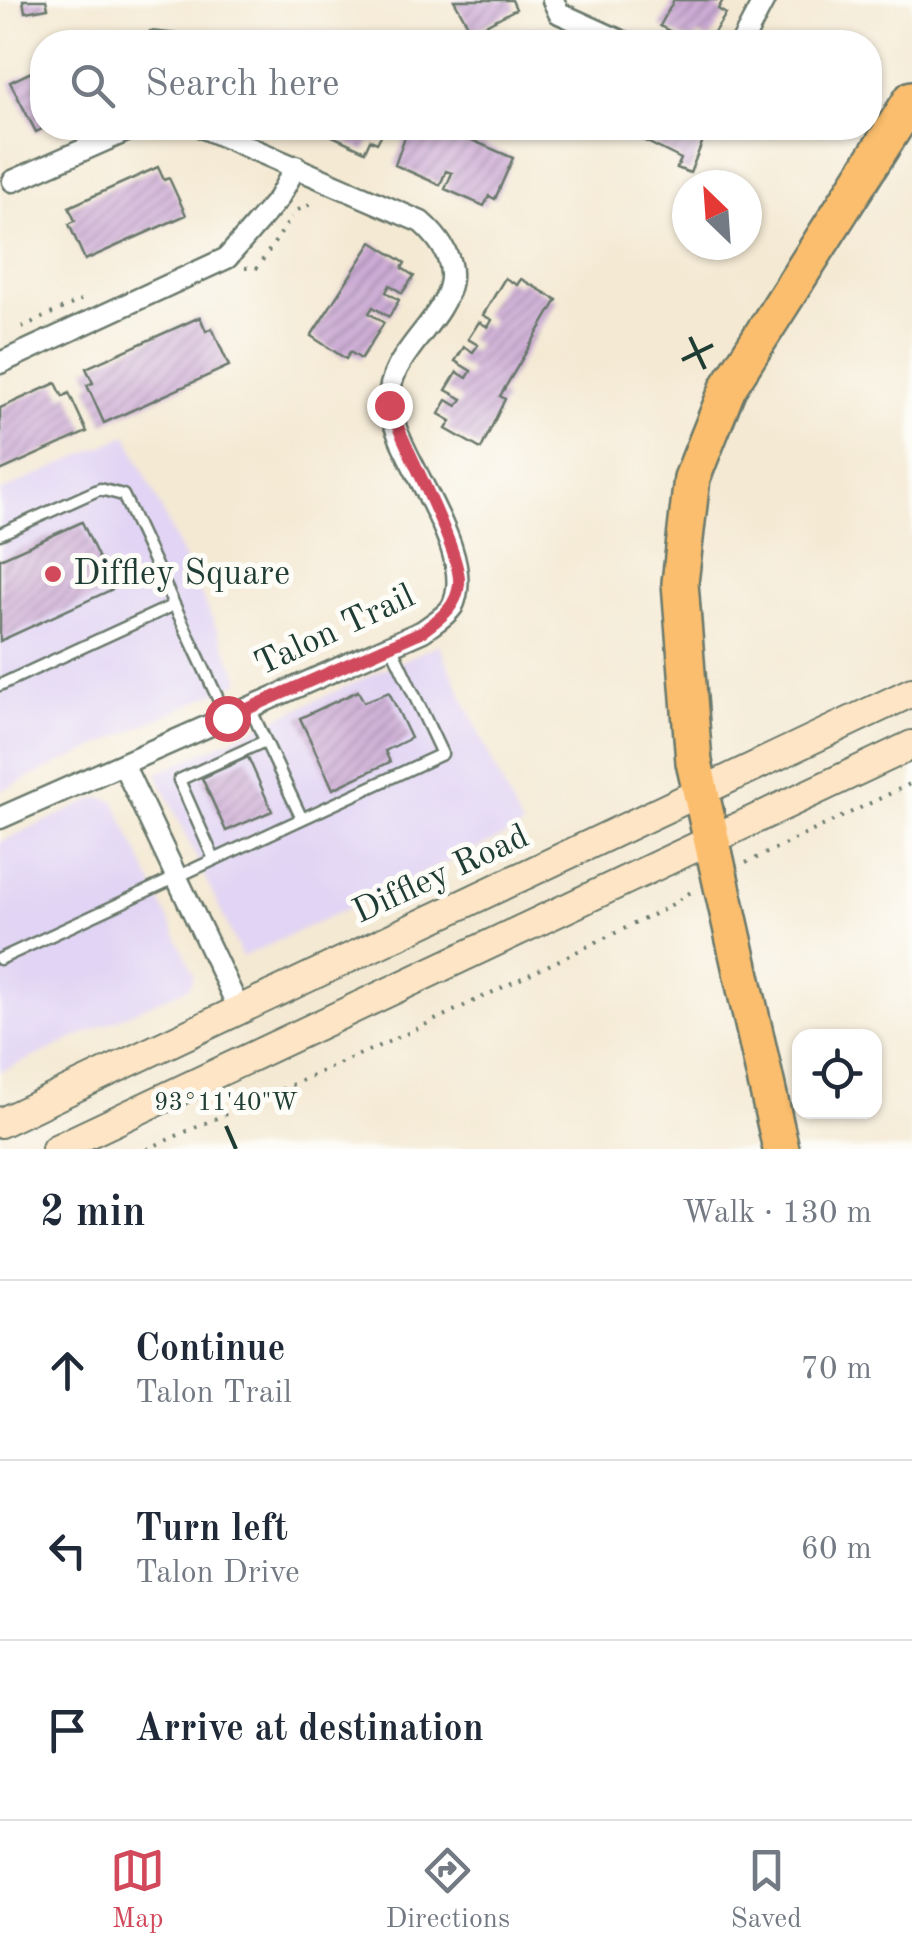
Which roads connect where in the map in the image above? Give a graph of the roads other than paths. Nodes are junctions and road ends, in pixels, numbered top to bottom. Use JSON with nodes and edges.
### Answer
{"nodes":[{"id":1,"x":553,"y":0,"type":"edge"},
{"id":2,"x":764,"y":0,"type":"edge"},
{"id":3,"x":597,"y":30,"type":"edge"},
{"id":4,"x":748,"y":30,"type":"edge"},
{"id":5,"x":912,"y":99,"type":"edge"},
{"id":6,"x":106,"y":140,"type":"edge"},
{"id":7,"x":233,"y":140,"type":"edge"},
{"id":8,"x":296,"y":166,"type":"junction"},
{"id":9,"x":13,"y":181,"type":"dead end"},
{"id":10,"x":0,"y":363,"type":"edge"},
{"id":11,"x":0,"y":534,"type":"edge"},
{"id":12,"x":174,"y":605,"type":"junction"},
{"id":13,"x":390,"y":645,"type":"junction"},
{"id":14,"x":0,"y":685,"type":"edge"},
{"id":15,"x":912,"y":692,"type":"edge"},
{"id":16,"x":250,"y":708,"type":"junction"},
{"id":17,"x":227,"y":718,"type":"junction"},
{"id":18,"x":265,"y":740,"type":"junction"},
{"id":19,"x":912,"y":745,"type":"edge"},
{"id":20,"x":123,"y":764,"type":"junction"},
{"id":21,"x":700,"y":791,"type":"junction"},
{"id":22,"x":0,"y":818,"type":"edge"},
{"id":23,"x":302,"y":818,"type":"junction"},
{"id":24,"x":709,"y":840,"type":"junction"},
{"id":25,"x":214,"y":859,"type":"junction"},
{"id":26,"x":176,"y":876,"type":"junction"},
{"id":27,"x":0,"y":958,"type":"edge"},
{"id":28,"x":240,"y":1012,"type":"junction"},
{"id":29,"x":0,"y":1123,"type":"edge"},
{"id":30,"x":56,"y":1149,"type":"edge"},
{"id":31,"x":781,"y":1149,"type":"edge"}],
"edges":[{"from":1,"to":3,"type":"street"},
{"from":2,"to":4,"type":"street"},
{"from":5,"to":21,"type":"highway"},
{"from":6,"to":9,"type":"street"},
{"from":7,"to":8,"type":"street"},
{"from":8,"to":10,"type":"street"},
{"from":8,"to":13,"type":"street","name":"Talon Trail"},
{"from":11,"to":12,"type":"lane"},
{"from":12,"to":14,"type":"lane"},
{"from":12,"to":17,"type":"lane"},
{"from":13,"to":16,"type":"street","name":"Talon Trail"},
{"from":13,"to":23,"type":"lane"},
{"from":15,"to":21,"type":"main road","name":"Diffley Road"},
{"from":16,"to":17,"type":"street","name":"Talon Trail"},
{"from":16,"to":18,"type":"lane"},
{"from":17,"to":20,"type":"street","name":"Talon Trail"},
{"from":18,"to":23,"type":"lane"},
{"from":18,"to":25,"type":"lane"},
{"from":19,"to":24,"type":"main road"},
{"from":20,"to":22,"type":"street","name":"Talon Trail"},
{"from":20,"to":26,"type":"street"},
{"from":21,"to":24,"type":"highway"},
{"from":21,"to":28,"type":"main road","name":"Diffley Road"},
{"from":23,"to":25,"type":"lane"},
{"from":24,"to":30,"type":"main road"},
{"from":24,"to":31,"type":"highway"},
{"from":25,"to":26,"type":"lane"},
{"from":26,"to":27,"type":"lane"},
{"from":26,"to":28,"type":"street"},
{"from":28,"to":29,"type":"main road","name":"Diffley Road"}]}
